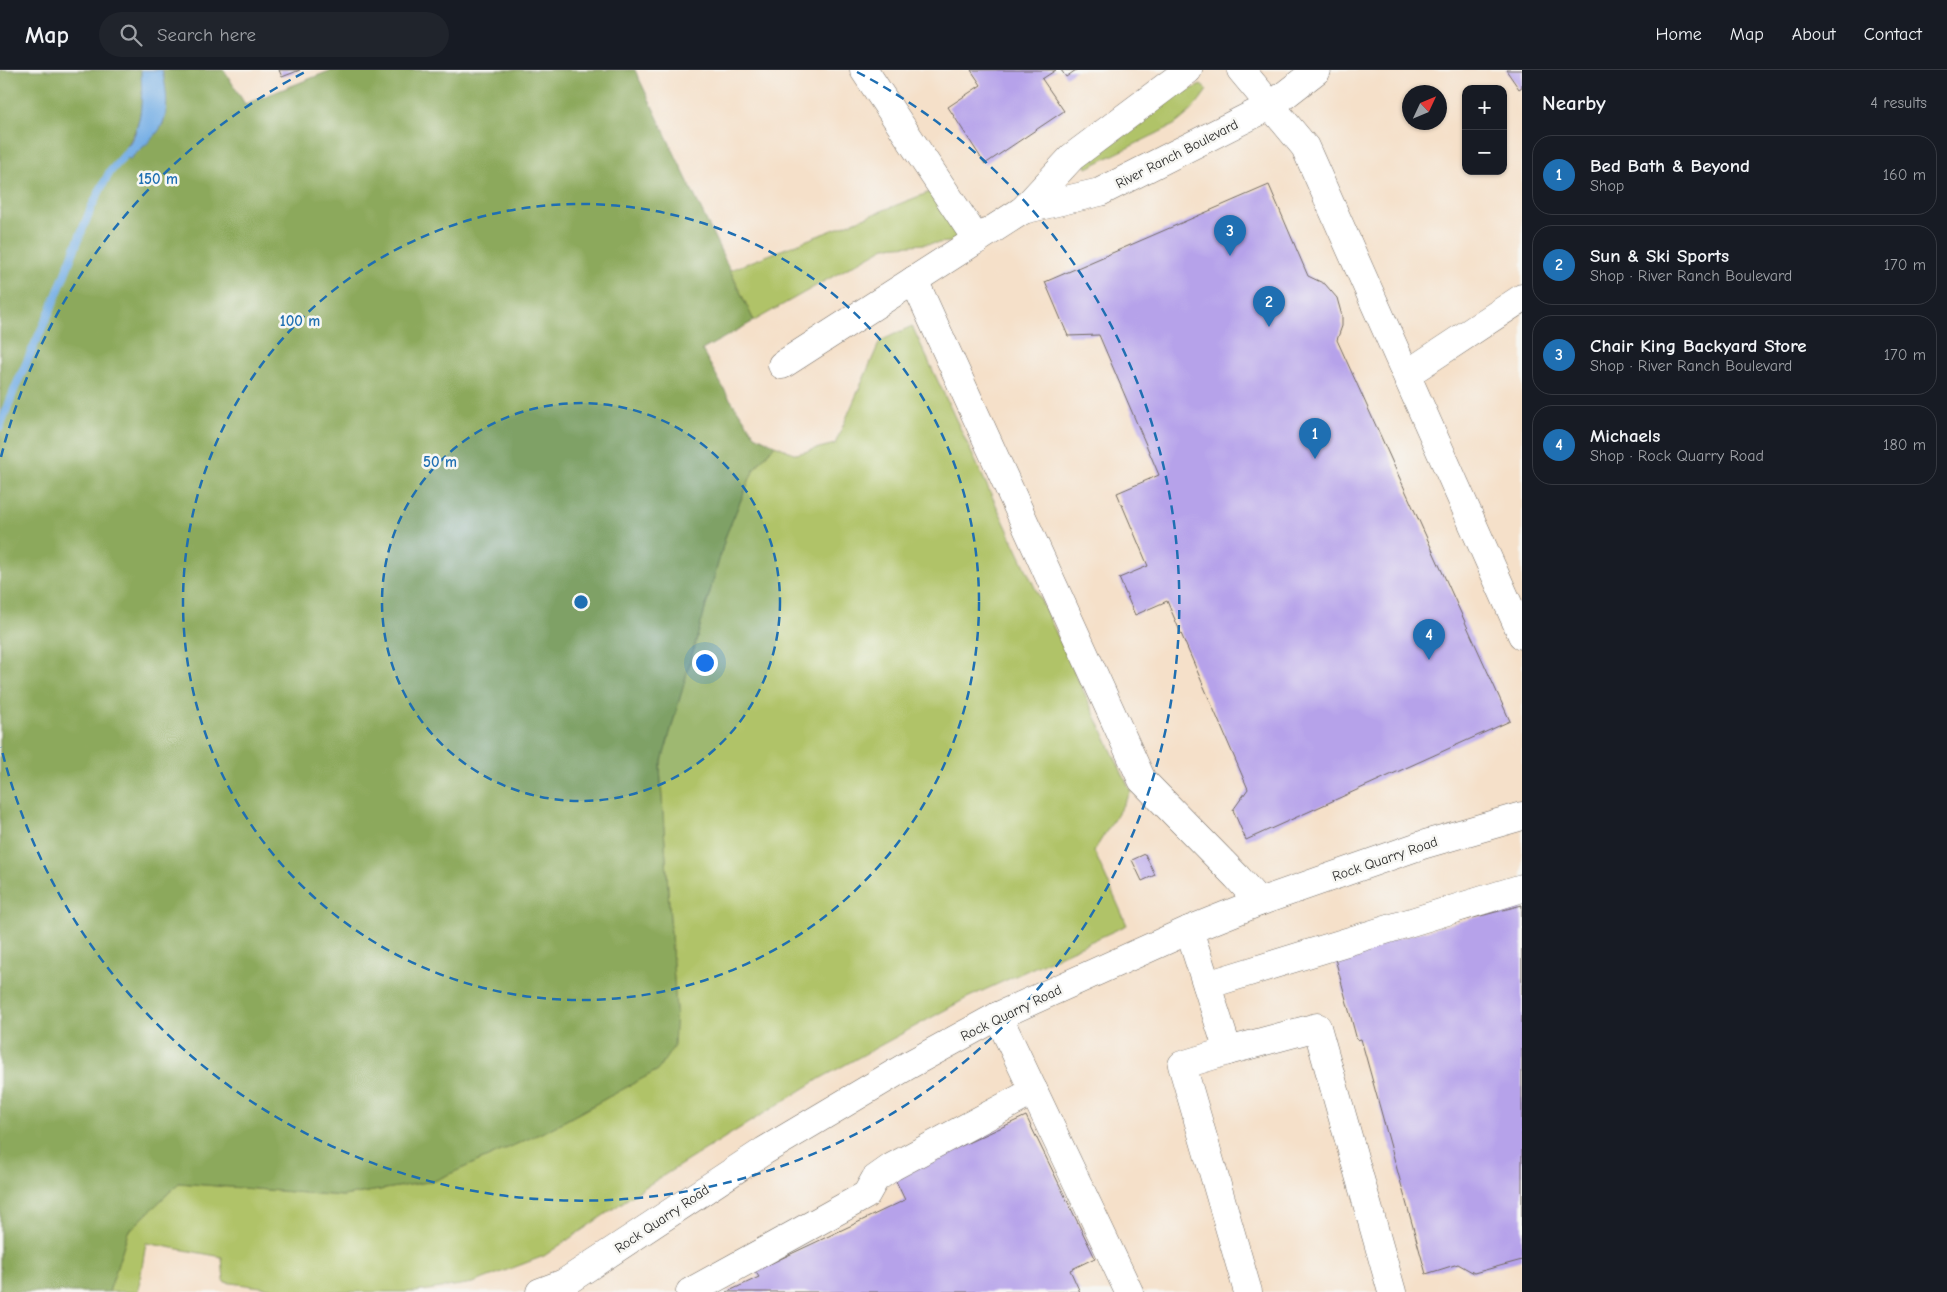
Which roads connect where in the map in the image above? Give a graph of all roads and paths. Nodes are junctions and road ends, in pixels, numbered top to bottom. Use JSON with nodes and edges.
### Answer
{"nodes":[{"id":1,"x":864,"y":70,"type":"edge"},
{"id":2,"x":1188,"y":70,"type":"edge"},
{"id":3,"x":1241,"y":70,"type":"edge"},
{"id":4,"x":1317,"y":70,"type":"edge"},
{"id":5,"x":1272,"y":106,"type":"junction"},
{"id":6,"x":1023,"y":210,"type":"junction"},
{"id":7,"x":977,"y":240,"type":"junction"},
{"id":8,"x":914,"y":280,"type":"junction"},
{"id":9,"x":1522,"y":298,"type":"edge"},
{"id":10,"x":782,"y":365,"type":"dead end"},
{"id":11,"x":1407,"y":374,"type":"junction"},
{"id":12,"x":1522,"y":635,"type":"edge"},
{"id":13,"x":1522,"y":816,"type":"edge"},
{"id":14,"x":1522,"y":888,"type":"edge"},
{"id":15,"x":1259,"y":902,"type":"junction"},
{"id":16,"x":1189,"y":930,"type":"junction"},
{"id":17,"x":1207,"y":985,"type":"junction"},
{"id":18,"x":998,"y":1016,"type":"junction"},
{"id":19,"x":1228,"y":1051,"type":"junction"},
{"id":20,"x":1034,"y":1091,"type":"junction"},
{"id":21,"x":540,"y":1292,"type":"edge"},
{"id":22,"x":690,"y":1292,"type":"edge"},
{"id":23,"x":1130,"y":1292,"type":"edge"},
{"id":24,"x":1248,"y":1292,"type":"edge"},
{"id":25,"x":1392,"y":1292,"type":"edge"}],
"edges":[{"from":1,"to":7,"type":"street"},
{"from":2,"to":6,"type":"street","name":"River Ranch Boulevard"},
{"from":3,"to":5,"type":"street"},
{"from":4,"to":5,"type":"street","name":"River Ranch Boulevard"},
{"from":5,"to":6,"type":"street","name":"River Ranch Boulevard"},
{"from":5,"to":11,"type":"street"},
{"from":6,"to":7,"type":"street","name":"River Ranch Boulevard"},
{"from":7,"to":8,"type":"street","name":"River Ranch Boulevard"},
{"from":8,"to":10,"type":"street","name":"River Ranch Boulevard"},
{"from":8,"to":15,"type":"street"},
{"from":9,"to":11,"type":"street"},
{"from":11,"to":12,"type":"street"},
{"from":13,"to":15,"type":"street","name":"Rock Quarry Road"},
{"from":14,"to":17,"type":"street"},
{"from":15,"to":16,"type":"street","name":"Rock Quarry Road"},
{"from":16,"to":17,"type":"street"},
{"from":16,"to":18,"type":"street","name":"Rock Quarry Road"},
{"from":17,"to":19,"type":"street"},
{"from":18,"to":20,"type":"street"},
{"from":18,"to":21,"type":"street","name":"Rock Quarry Road"},
{"from":19,"to":24,"type":"street"},
{"from":19,"to":25,"type":"street"},
{"from":20,"to":22,"type":"street"},
{"from":20,"to":23,"type":"street"}]}
